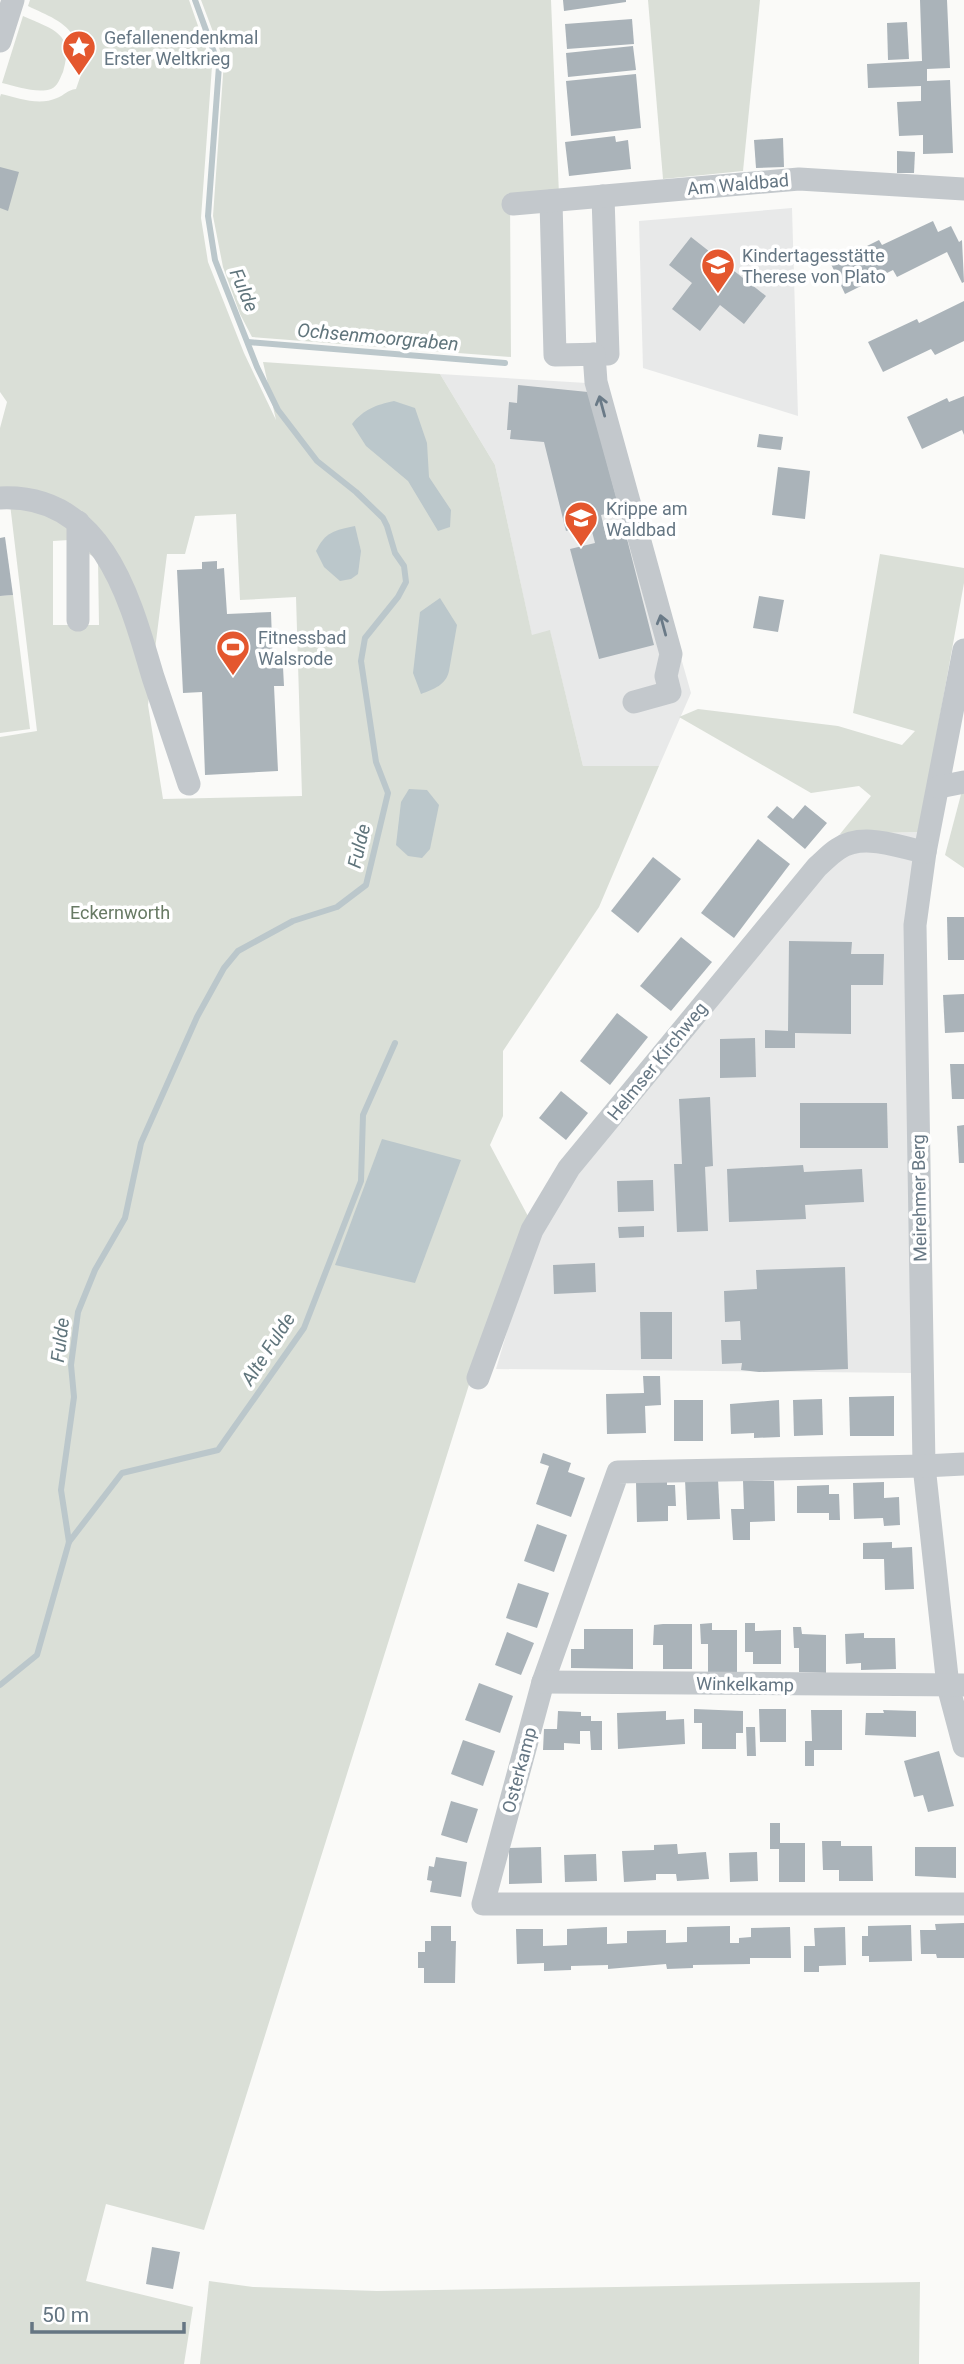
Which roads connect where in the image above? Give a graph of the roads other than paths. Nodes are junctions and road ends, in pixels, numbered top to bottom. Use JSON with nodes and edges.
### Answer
{"nodes":[{"id":1,"x":13,"y":0,"type":"edge"},
{"id":2,"x":0,"y":40,"type":"edge"},
{"id":3,"x":964,"y":189,"type":"edge"},
{"id":4,"x":603,"y":196,"type":"junction"},
{"id":5,"x":551,"y":201,"type":"junction"},
{"id":6,"x":513,"y":204,"type":"dead end"},
{"id":7,"x":594,"y":354,"type":"junction"},
{"id":8,"x":0,"y":498,"type":"edge"},
{"id":9,"x":78,"y":522,"type":"junction"},
{"id":10,"x":78,"y":620,"type":"dead end"},
{"id":11,"x":964,"y":650,"type":"edge"},
{"id":12,"x":635,"y":702,"type":"dead end"},
{"id":13,"x":964,"y":782,"type":"edge"},
{"id":14,"x":189,"y":785,"type":"dead end"},
{"id":15,"x":939,"y":787,"type":"junction"},
{"id":16,"x":925,"y":852,"type":"junction"},
{"id":17,"x":478,"y":1378,"type":"dead end"},
{"id":18,"x":964,"y":1464,"type":"edge"},
{"id":19,"x":924,"y":1466,"type":"junction"},
{"id":20,"x":543,"y":1682,"type":"junction"},
{"id":21,"x":956,"y":1686,"type":"edge"},
{"id":22,"x":964,"y":1746,"type":"edge"},
{"id":23,"x":964,"y":1904,"type":"edge"}],
"edges":[{"from":1,"to":2,"type":"street"},
{"from":3,"to":4,"type":"street","name":"Am Waldbad"},
{"from":4,"to":5,"type":"street","name":"Am Waldbad"},
{"from":4,"to":7,"type":"street"},
{"from":5,"to":6,"type":"street","name":"Am Waldbad"},
{"from":5,"to":7,"type":"street"},
{"from":12,"to":7,"type":"street","one_way":true},
{"from":8,"to":9,"type":"street"},
{"from":9,"to":10,"type":"street"},
{"from":9,"to":14,"type":"street"},
{"from":11,"to":15,"type":"street","name":"Meirehmer Berg"},
{"from":13,"to":15,"type":"street"},
{"from":15,"to":16,"type":"street","name":"Meirehmer Berg"},
{"from":16,"to":17,"type":"street","name":"Helmser Kirchweg"},
{"from":16,"to":19,"type":"street","name":"Meirehmer Berg"},
{"from":18,"to":19,"type":"street"},
{"from":19,"to":20,"type":"street","name":"Osterkamp"},
{"from":19,"to":21,"type":"street","name":"Meirehmer Berg"},
{"from":20,"to":21,"type":"street","name":"Winkelkamp"},
{"from":20,"to":23,"type":"street","name":"Osterkamp"},
{"from":21,"to":22,"type":"street","name":"Meirehmer Berg"}]}
